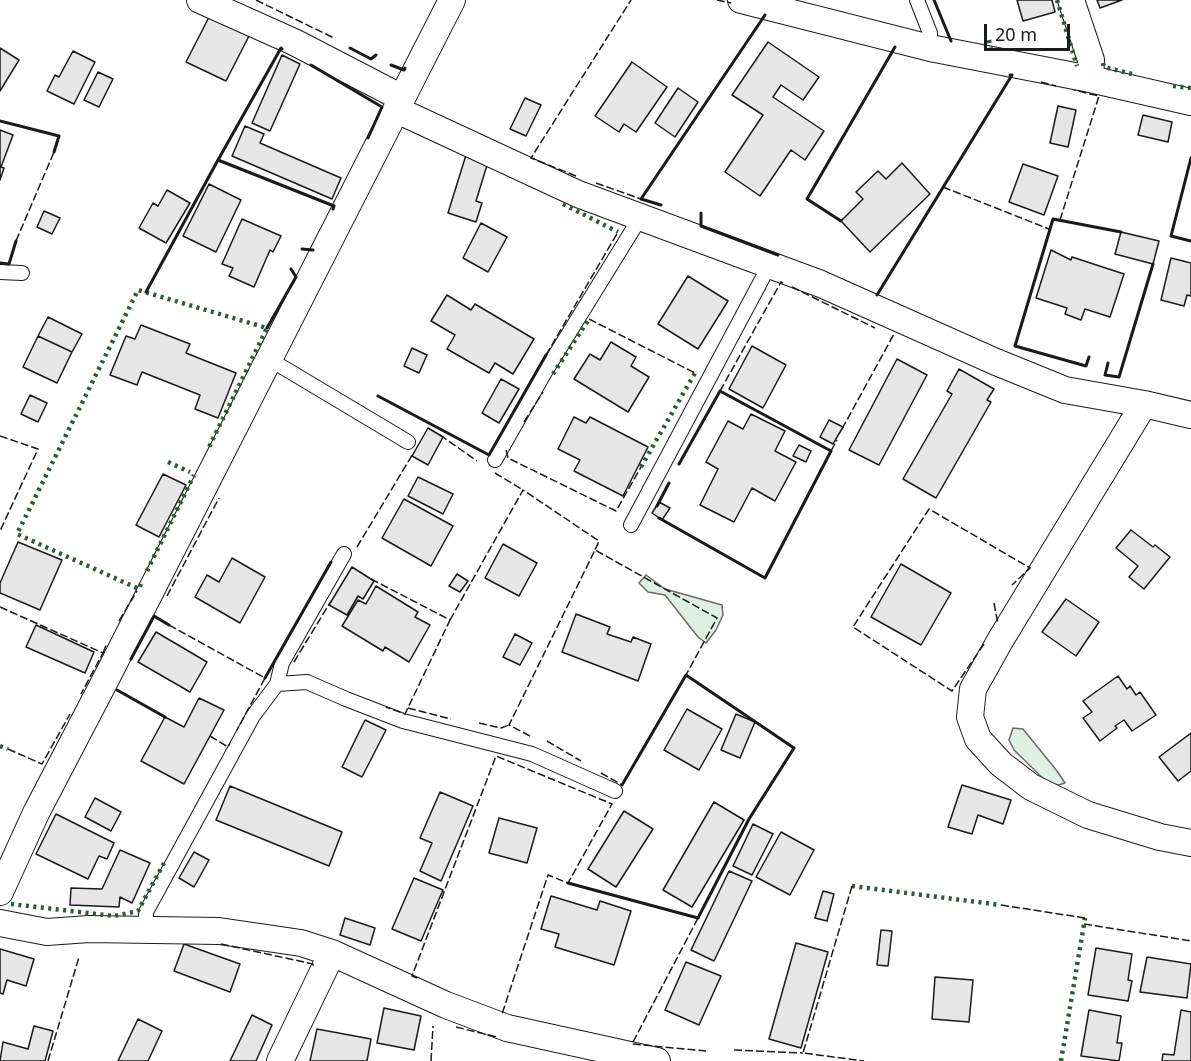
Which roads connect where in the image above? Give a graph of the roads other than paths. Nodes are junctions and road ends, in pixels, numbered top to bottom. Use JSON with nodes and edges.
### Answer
{"nodes":[{"id":1,"x":200,"y":0,"type":"edge"},
{"id":2,"x":452,"y":0,"type":"edge"},
{"id":3,"x":741,"y":0,"type":"edge"},
{"id":4,"x":917,"y":0,"type":"edge"},
{"id":5,"x":1071,"y":0,"type":"edge"},
{"id":6,"x":930,"y":48,"type":"junction"},
{"id":7,"x":1090,"y":79,"type":"junction"},
{"id":8,"x":1191,"y":102,"type":"edge"},
{"id":9,"x":399,"y":104,"type":"junction"},
{"id":10,"x":640,"y":218,"type":"junction"},
{"id":11,"x":769,"y":266,"type":"junction"},
{"id":12,"x":0,"y":272,"type":"edge"},
{"id":13,"x":22,"y":273,"type":"dead end"},
{"id":14,"x":269,"y":359,"type":"junction"},
{"id":15,"x":1144,"y":404,"type":"junction"},
{"id":16,"x":1191,"y":415,"type":"edge"},
{"id":17,"x":408,"y":442,"type":"dead end"},
{"id":18,"x":495,"y":460,"type":"dead end"},
{"id":19,"x":631,"y":525,"type":"dead end"},
{"id":20,"x":344,"y":554,"type":"dead end"},
{"id":21,"x":277,"y":684,"type":"junction"},
{"id":22,"x":615,"y":791,"type":"dead end"},
{"id":23,"x":1191,"y":843,"type":"edge"},
{"id":24,"x":0,"y":892,"type":"edge"},
{"id":25,"x":0,"y":923,"type":"edge"},
{"id":26,"x":146,"y":929,"type":"junction"},
{"id":27,"x":332,"y":953,"type":"junction"},
{"id":28,"x":579,"y":1052,"type":"edge"},
{"id":29,"x":280,"y":1061,"type":"edge"},
{"id":30,"x":657,"y":1061,"type":"edge"}],
"edges":[{"from":1,"to":9,"type":"street"},
{"from":2,"to":9,"type":"street"},
{"from":3,"to":6,"type":"street"},
{"from":4,"to":6,"type":"lane"},
{"from":5,"to":7,"type":"street"},
{"from":6,"to":7,"type":"street"},
{"from":7,"to":8,"type":"street"},
{"from":9,"to":10,"type":"street"},
{"from":9,"to":14,"type":"street"},
{"from":10,"to":11,"type":"street"},
{"from":10,"to":18,"type":"lane"},
{"from":11,"to":15,"type":"street"},
{"from":11,"to":19,"type":"lane"},
{"from":12,"to":13,"type":"lane"},
{"from":14,"to":17,"type":"lane"},
{"from":14,"to":24,"type":"street"},
{"from":15,"to":16,"type":"street"},
{"from":15,"to":23,"type":"street"},
{"from":20,"to":21,"type":"lane"},
{"from":21,"to":22,"type":"lane"},
{"from":21,"to":26,"type":"lane"},
{"from":25,"to":26,"type":"street"},
{"from":26,"to":27,"type":"street"},
{"from":27,"to":28,"type":"street"},
{"from":27,"to":29,"type":"street"},
{"from":28,"to":30,"type":"street"}]}
